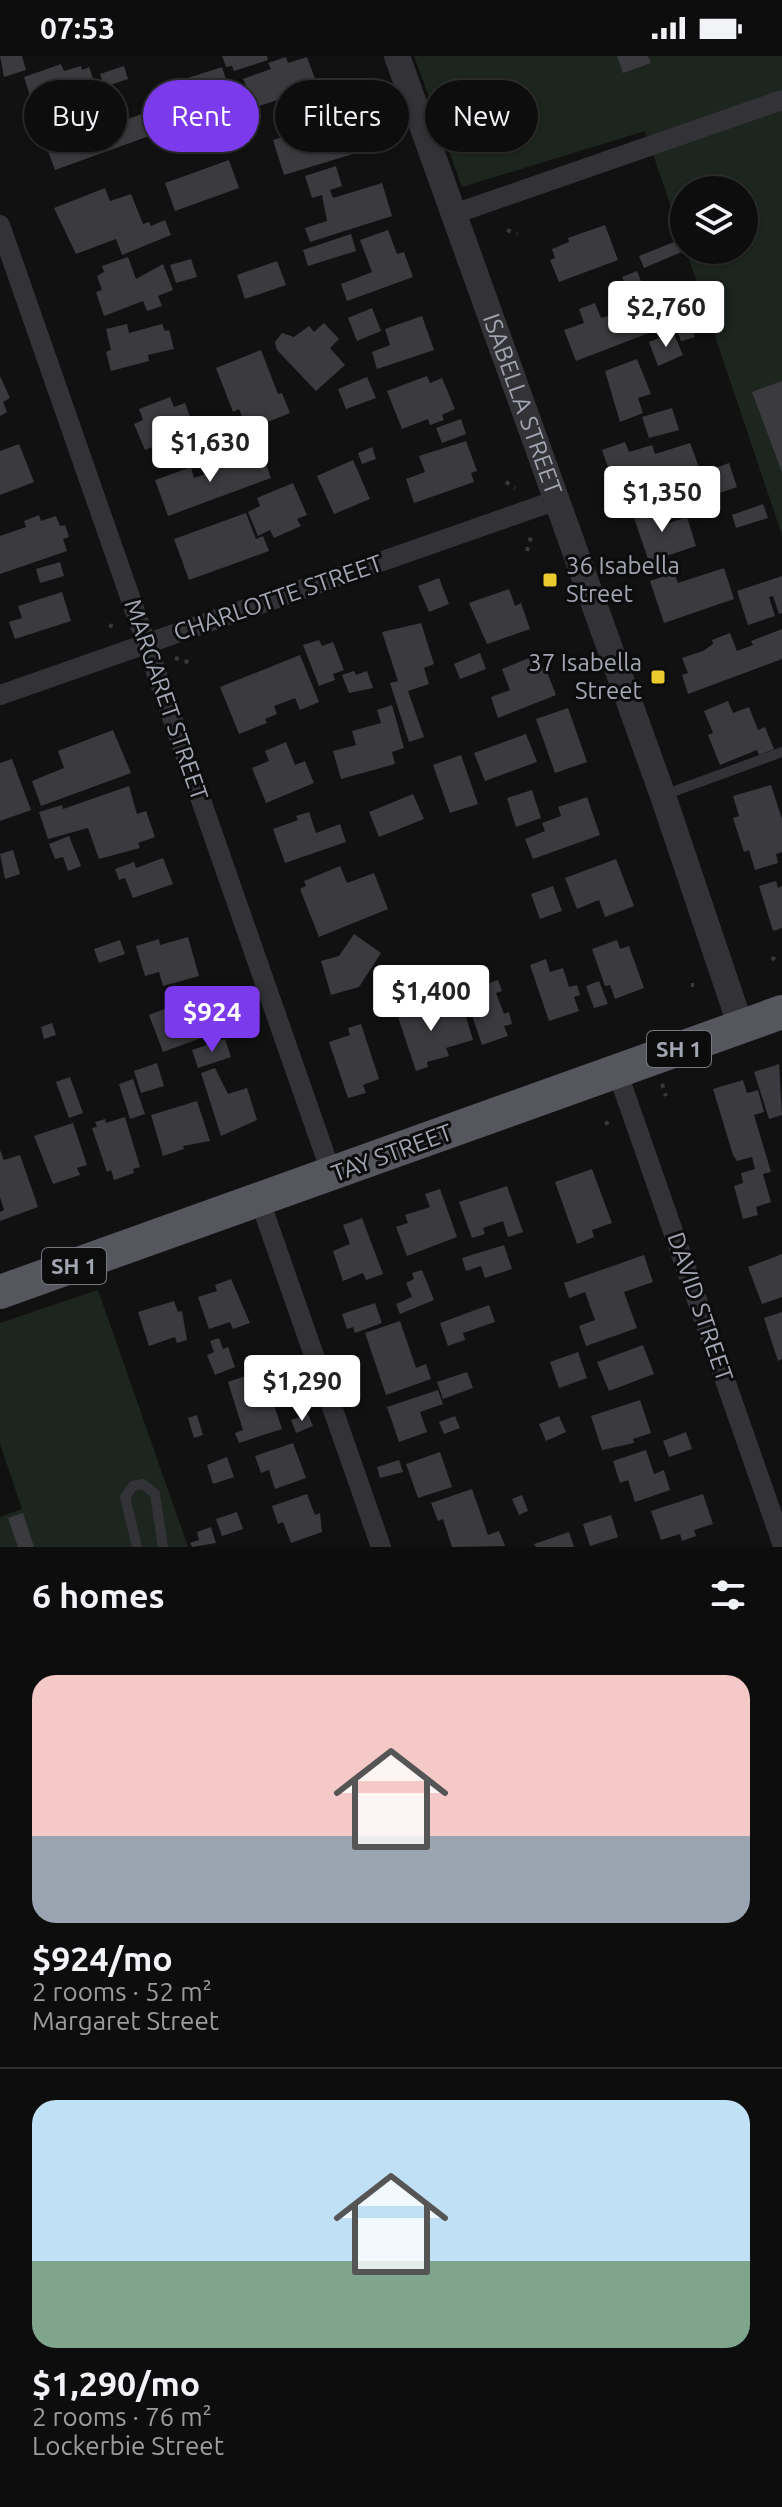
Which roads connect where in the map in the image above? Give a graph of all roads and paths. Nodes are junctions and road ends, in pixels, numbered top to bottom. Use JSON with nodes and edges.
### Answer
{"nodes":[{"id":1,"x":397,"y":56,"type":"edge"},
{"id":2,"x":782,"y":100,"type":"edge"},
{"id":3,"x":454,"y":214,"type":"junction"},
{"id":4,"x":0,"y":225,"type":"edge"},
{"id":5,"x":507,"y":230,"type":"dead end"},
{"id":6,"x":517,"y":234,"type":"dead end"},
{"id":7,"x":506,"y":482,"type":"dead end"},
{"id":8,"x":515,"y":488,"type":"dead end"},
{"id":9,"x":557,"y":500,"type":"junction"},
{"id":10,"x":531,"y":537,"type":"dead end"},
{"id":11,"x":527,"y":551,"type":"dead end"},
{"id":12,"x":109,"y":625,"type":"dead end"},
{"id":13,"x":118,"y":629,"type":"dead end"},
{"id":14,"x":146,"y":644,"type":"junction"},
{"id":15,"x":173,"y":658,"type":"dead end"},
{"id":16,"x":191,"y":663,"type":"dead end"},
{"id":17,"x":0,"y":695,"type":"edge"},
{"id":18,"x":782,"y":752,"type":"edge"},
{"id":19,"x":663,"y":796,"type":"junction"},
{"id":20,"x":777,"y":954,"type":"dead end"},
{"id":21,"x":772,"y":960,"type":"dead end"},
{"id":22,"x":782,"y":1012,"type":"edge"},
{"id":23,"x":741,"y":1027,"type":"junction"},
{"id":24,"x":617,"y":1071,"type":"junction"},
{"id":25,"x":662,"y":1084,"type":"dead end"},
{"id":26,"x":666,"y":1096,"type":"dead end"},
{"id":27,"x":332,"y":1175,"type":"junction"},
{"id":28,"x":260,"y":1201,"type":"junction"},
{"id":29,"x":0,"y":1292,"type":"edge"},
{"id":30,"x":782,"y":1543,"type":"edge"},
{"id":31,"x":137,"y":1547,"type":"edge"},
{"id":32,"x":163,"y":1547,"type":"edge"},
{"id":33,"x":381,"y":1547,"type":"edge"}],
"edges":[{"from":1,"to":3,"type":"street","name":"ISABELLA STREET"},
{"from":2,"to":3,"type":"street"},
{"from":3,"to":9,"type":"street","name":"ISABELLA STREET"},
{"from":4,"to":14,"type":"street","name":"MARGARET STREET"},
{"from":5,"to":6,"type":"path"},
{"from":7,"to":8,"type":"path"},
{"from":9,"to":14,"type":"street","name":"CHARLOTTE STREET"},
{"from":9,"to":19,"type":"street","name":"ISABELLA STREET"},
{"from":10,"to":11,"type":"path"},
{"from":12,"to":13,"type":"path"},
{"from":14,"to":17,"type":"street","name":"CHARLOTTE STREET"},
{"from":14,"to":27,"type":"street","name":"MARGARET STREET"},
{"from":15,"to":16,"type":"path"},
{"from":18,"to":19,"type":"lane"},
{"from":19,"to":23,"type":"street","name":"ISABELLA STREET"},
{"from":20,"to":21,"type":"path"},
{"from":22,"to":23,"type":"highway","name":"TAY STREET","number":"SH 1"},
{"from":23,"to":24,"type":"highway","name":"TAY STREET","number":"SH 1"},
{"from":24,"to":27,"type":"highway","name":"TAY STREET","number":"SH 1"},
{"from":24,"to":30,"type":"street","name":"DAVID STREET"},
{"from":25,"to":26,"type":"path"},
{"from":27,"to":28,"type":"highway","name":"TAY STREET","number":"SH 1"},
{"from":28,"to":29,"type":"highway","name":"TAY STREET","number":"SH 1"},
{"from":28,"to":33,"type":"street"},
{"from":31,"to":32,"type":"lane"}]}
